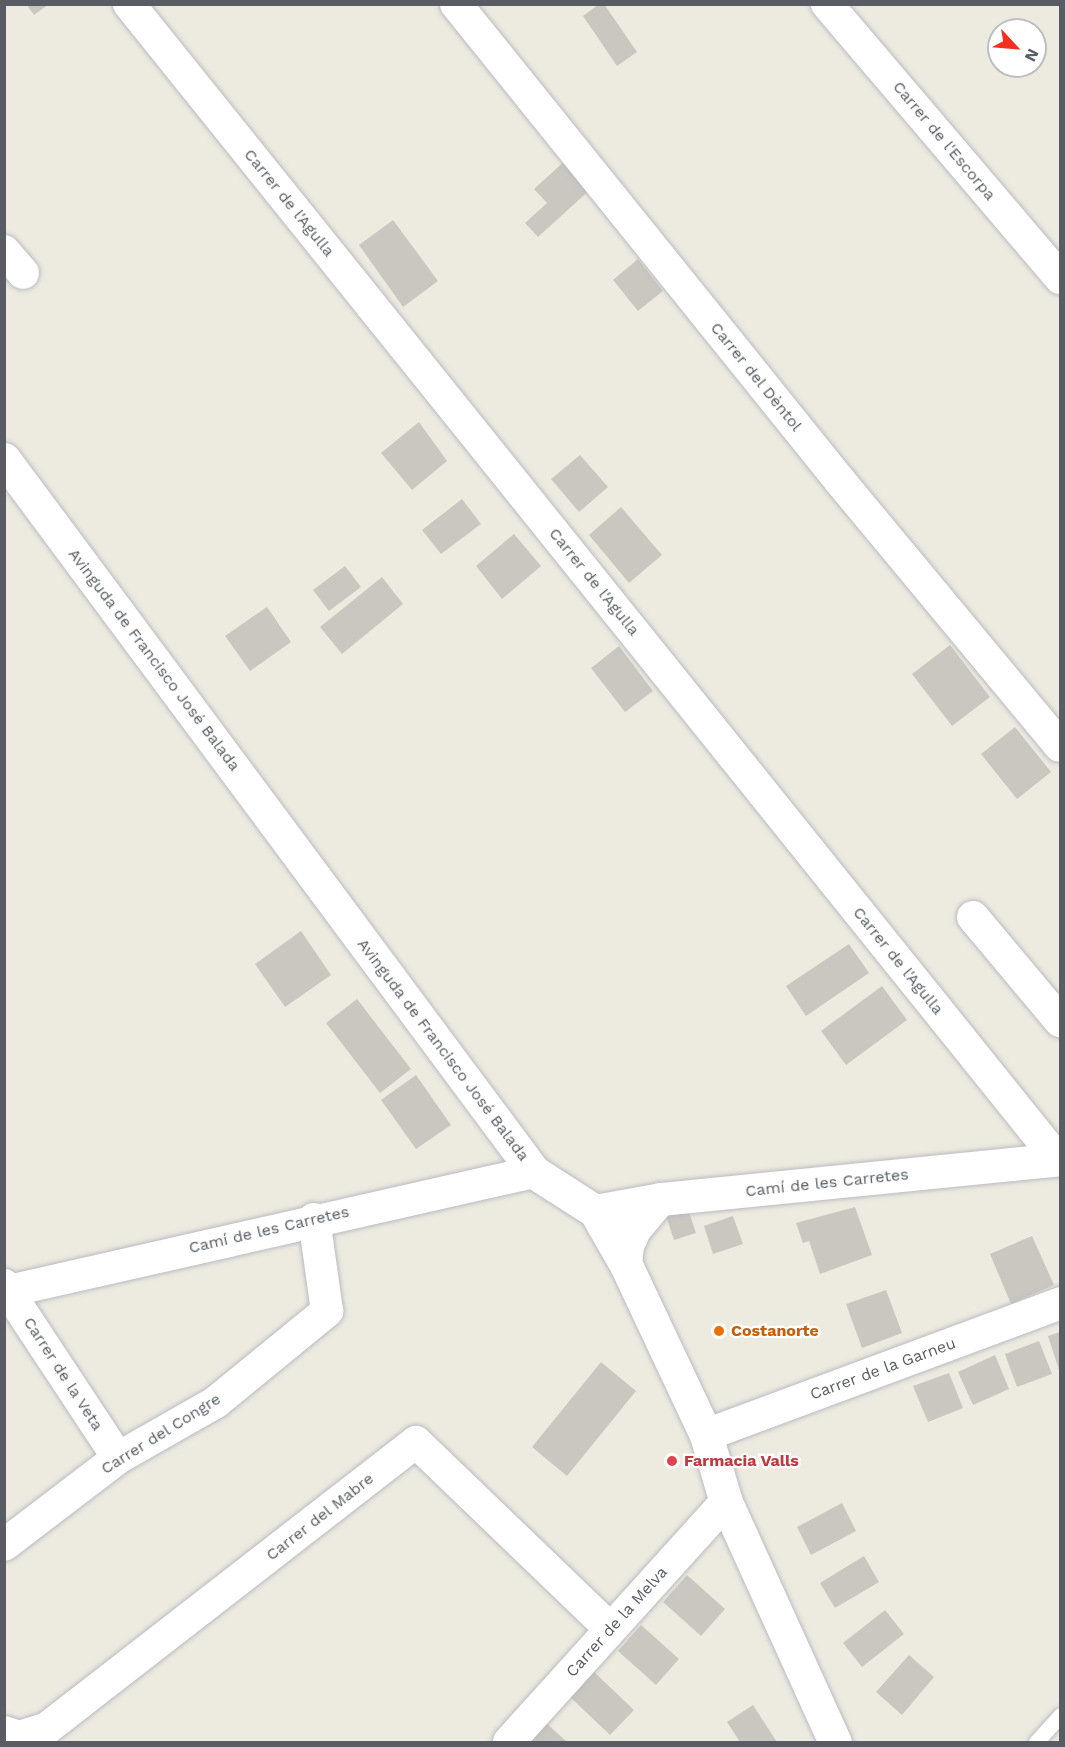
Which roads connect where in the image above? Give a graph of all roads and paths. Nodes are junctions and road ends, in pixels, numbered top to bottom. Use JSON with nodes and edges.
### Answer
{"nodes":[{"id":1,"x":129,"y":4,"type":"edge"},
{"id":2,"x":456,"y":4,"type":"edge"},
{"id":3,"x":827,"y":4,"type":"edge"},
{"id":4,"x":1060,"y":278,"type":"edge"},
{"id":5,"x":4,"y":459,"type":"edge"},
{"id":6,"x":1060,"y":746,"type":"edge"},
{"id":7,"x":973,"y":917,"type":"dead end"},
{"id":8,"x":1060,"y":1021,"type":"edge"},
{"id":9,"x":1059,"y":1160,"type":"edge"},
{"id":10,"x":534,"y":1172,"type":"junction"},
{"id":11,"x":661,"y":1199,"type":"junction"},
{"id":12,"x":595,"y":1211,"type":"junction"},
{"id":13,"x":314,"y":1219,"type":"junction"},
{"id":14,"x":626,"y":1265,"type":"junction"},
{"id":15,"x":6,"y":1289,"type":"edge"},
{"id":16,"x":1060,"y":1303,"type":"edge"},
{"id":17,"x":706,"y":1435,"type":"junction"},
{"id":18,"x":118,"y":1458,"type":"junction"},
{"id":19,"x":726,"y":1502,"type":"junction"},
{"id":20,"x":4,"y":1545,"type":"edge"},
{"id":21,"x":610,"y":1629,"type":"junction"},
{"id":22,"x":1060,"y":1715,"type":"edge"},
{"id":23,"x":4,"y":1732,"type":"edge"},
{"id":24,"x":509,"y":1743,"type":"edge"},
{"id":25,"x":835,"y":1743,"type":"edge"},
{"id":26,"x":1036,"y":1743,"type":"edge"}],
"edges":[{"from":1,"to":9,"type":"street","name":"Carrer de l'Agulla"},
{"from":2,"to":6,"type":"street","name":"Carrer del Dèntol"},
{"from":3,"to":4,"type":"street","name":"Carrer de l'Escorpa"},
{"from":5,"to":10,"type":"street","name":"Avinguda de Francisco José Balada"},
{"from":7,"to":8,"type":"street"},
{"from":9,"to":11,"type":"street","name":"Camí de les Carretes"},
{"from":10,"to":12,"type":"street","name":"Avinguda de Francisco José Balada"},
{"from":10,"to":13,"type":"street","name":"Camí de les Carretes"},
{"from":11,"to":12,"type":"street","name":"Camí de les Carretes"},
{"from":11,"to":14,"type":"street"},
{"from":12,"to":14,"type":"street","name":"Avinguda de Francisco José Balada"},
{"from":13,"to":15,"type":"street","name":"Camí de les Carretes"},
{"from":13,"to":18,"type":"street","name":"Carrer del Congre"},
{"from":14,"to":17,"type":"street","name":"Avinguda de Francisco José Balada"},
{"from":15,"to":18,"type":"street","name":"Carrer de la Veta"},
{"from":16,"to":17,"type":"street","name":"Carrer de la Garneu"},
{"from":17,"to":19,"type":"street","name":"Avinguda de Francisco José Balada"},
{"from":18,"to":20,"type":"street","name":"Carrer del Congre"},
{"from":19,"to":21,"type":"street","name":"Carrer de la Melva"},
{"from":19,"to":25,"type":"street","name":"Avinguda de Francisco José Balada"},
{"from":21,"to":23,"type":"street","name":"Carrer del Mabre"},
{"from":21,"to":24,"type":"street","name":"Carrer de la Melva"},
{"from":22,"to":26,"type":"lane"}]}
